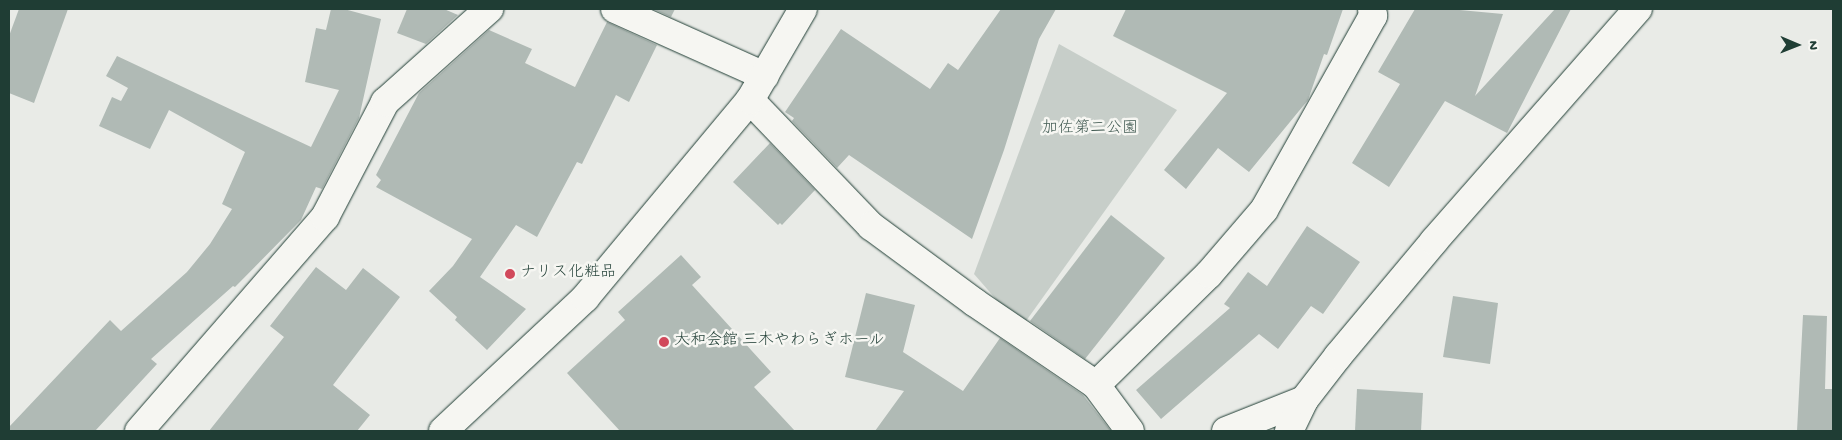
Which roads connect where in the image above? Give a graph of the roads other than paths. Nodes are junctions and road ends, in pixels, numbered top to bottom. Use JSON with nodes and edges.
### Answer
{"nodes":[{"id":1,"x":489,"y":9,"type":"edge"},
{"id":2,"x":615,"y":9,"type":"edge"},
{"id":3,"x":802,"y":9,"type":"edge"},
{"id":4,"x":1372,"y":9,"type":"edge"},
{"id":5,"x":1638,"y":9,"type":"edge"},
{"id":6,"x":766,"y":76,"type":"junction"},
{"id":7,"x":750,"y":100,"type":"junction"},
{"id":8,"x":1096,"y":385,"type":"junction"},
{"id":9,"x":1304,"y":400,"type":"junction"},
{"id":10,"x":139,"y":431,"type":"edge"},
{"id":11,"x":443,"y":431,"type":"edge"},
{"id":12,"x":1130,"y":431,"type":"edge"},
{"id":13,"x":1226,"y":431,"type":"edge"},
{"id":14,"x":1289,"y":431,"type":"edge"}],
"edges":[{"from":1,"to":10,"type":"street"},
{"from":2,"to":6,"type":"street"},
{"from":3,"to":6,"type":"street"},
{"from":4,"to":8,"type":"street"},
{"from":5,"to":9,"type":"street"},
{"from":6,"to":7,"type":"street"},
{"from":7,"to":8,"type":"street"},
{"from":7,"to":11,"type":"street"},
{"from":8,"to":12,"type":"street"},
{"from":9,"to":13,"type":"street"},
{"from":9,"to":14,"type":"street"}]}
